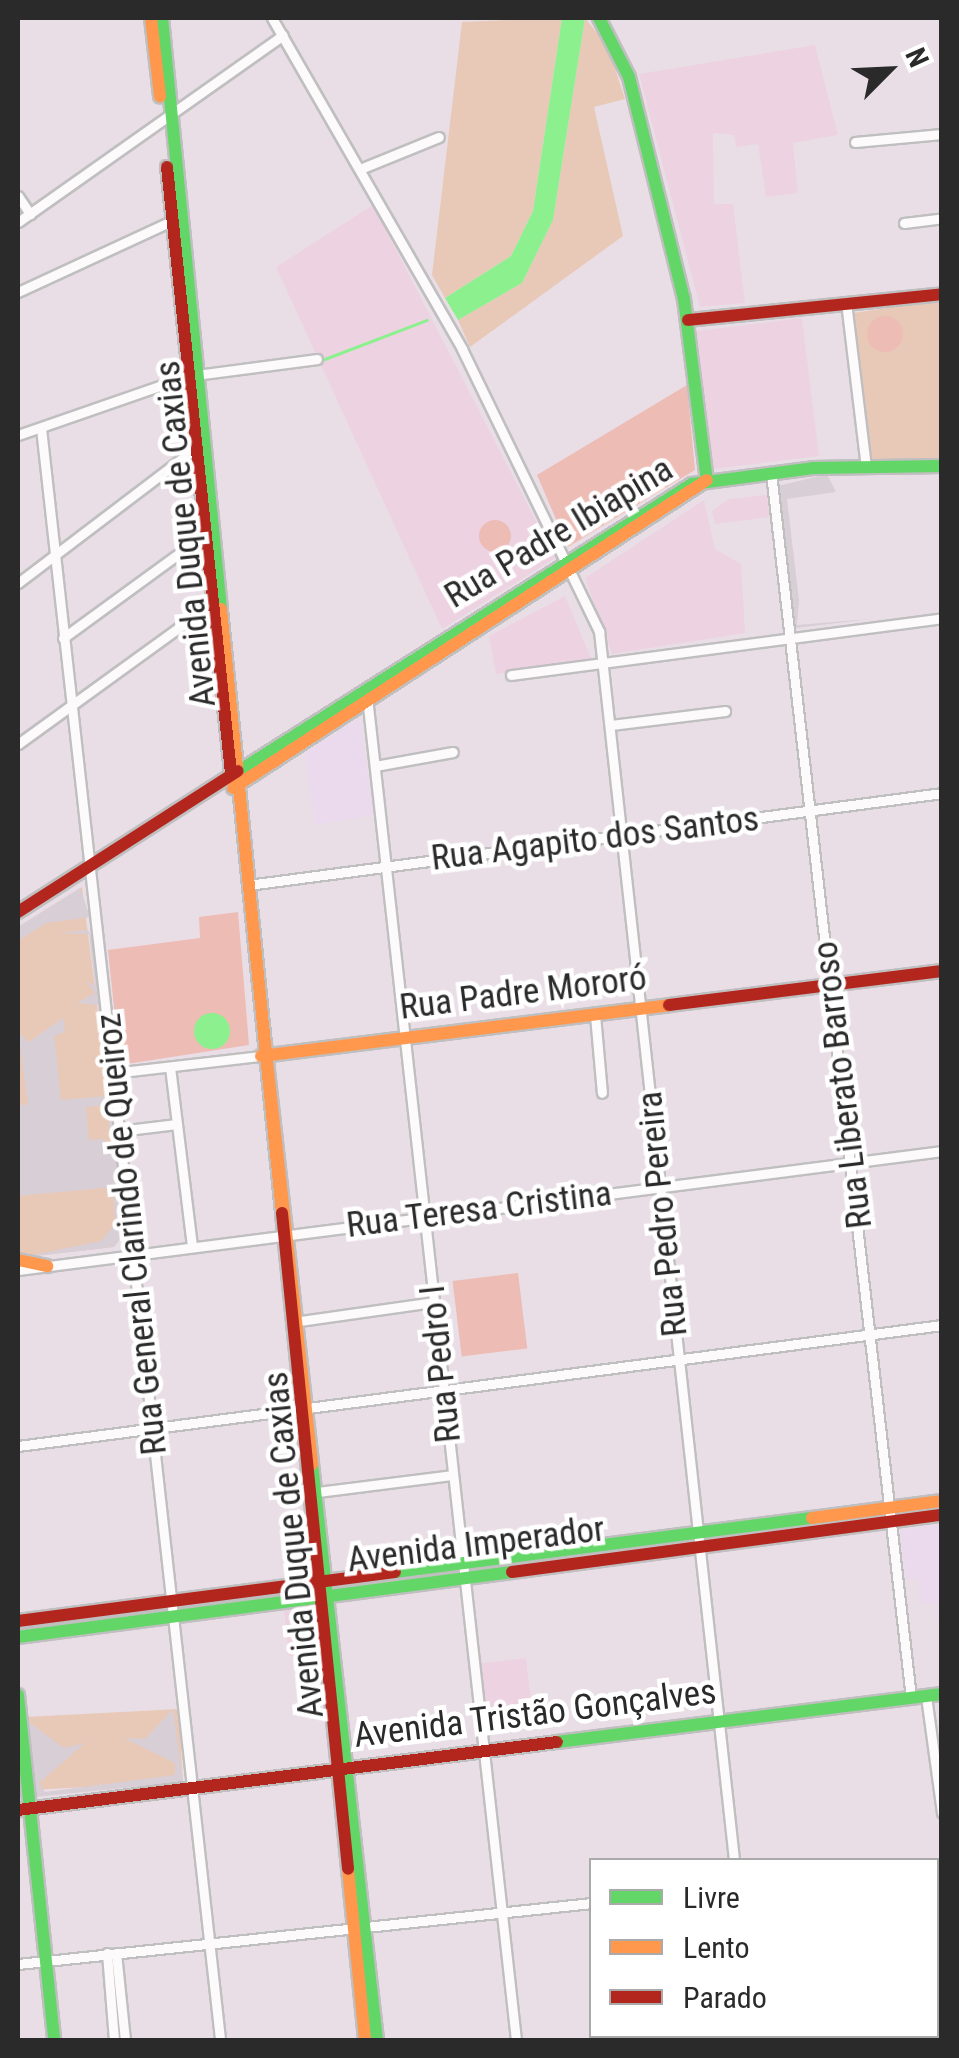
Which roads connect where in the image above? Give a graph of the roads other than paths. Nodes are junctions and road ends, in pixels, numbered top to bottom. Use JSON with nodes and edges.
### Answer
{"nodes":[{"id":1,"x":151,"y":18,"type":"edge"},
{"id":2,"x":162,"y":18,"type":"edge"},
{"id":3,"x":272,"y":18,"type":"edge"},
{"id":4,"x":599,"y":18,"type":"edge"},
{"id":5,"x":283,"y":36,"type":"junction"},
{"id":6,"x":167,"y":120,"type":"junction"},
{"id":7,"x":942,"y":134,"type":"edge"},
{"id":8,"x":438,"y":137,"type":"dead end"},
{"id":9,"x":855,"y":142,"type":"dead end"},
{"id":10,"x":363,"y":167,"type":"junction"},
{"id":11,"x":18,"y":196,"type":"edge"},
{"id":12,"x":30,"y":214,"type":"junction"},
{"id":13,"x":942,"y":218,"type":"edge"},
{"id":14,"x":172,"y":221,"type":"junction"},
{"id":15,"x":18,"y":222,"type":"edge"},
{"id":16,"x":904,"y":223,"type":"dead end"},
{"id":17,"x":18,"y":292,"type":"edge"},
{"id":18,"x":942,"y":294,"type":"edge"},
{"id":19,"x":846,"y":302,"type":"junction"},
{"id":20,"x":688,"y":320,"type":"junction"},
{"id":21,"x":316,"y":359,"type":"dead end"},
{"id":22,"x":194,"y":375,"type":"junction"},
{"id":23,"x":41,"y":428,"type":"junction"},
{"id":24,"x":18,"y":435,"type":"edge"},
{"id":25,"x":196,"y":448,"type":"junction"},
{"id":26,"x":942,"y":466,"type":"edge"},
{"id":27,"x":866,"y":472,"type":"junction"},
{"id":28,"x":771,"y":473,"type":"junction"},
{"id":29,"x":707,"y":480,"type":"junction"},
{"id":30,"x":208,"y":510,"type":"junction"},
{"id":31,"x":204,"y":535,"type":"junction"},
{"id":32,"x":56,"y":556,"type":"junction"},
{"id":33,"x":570,"y":567,"type":"junction"},
{"id":34,"x":18,"y":584,"type":"edge"},
{"id":35,"x":212,"y":603,"type":"junction"},
{"id":36,"x":942,"y":618,"type":"edge"},
{"id":37,"x":790,"y":636,"type":"junction"},
{"id":38,"x":63,"y":638,"type":"junction"},
{"id":39,"x":603,"y":658,"type":"junction"},
{"id":40,"x":511,"y":676,"type":"dead end"},
{"id":41,"x":366,"y":694,"type":"junction"},
{"id":42,"x":71,"y":706,"type":"junction"},
{"id":43,"x":725,"y":710,"type":"dead end"},
{"id":44,"x":611,"y":726,"type":"junction"},
{"id":45,"x":18,"y":744,"type":"edge"},
{"id":46,"x":453,"y":752,"type":"dead end"},
{"id":47,"x":375,"y":766,"type":"junction"},
{"id":48,"x":236,"y":780,"type":"junction"},
{"id":49,"x":942,"y":794,"type":"edge"},
{"id":50,"x":810,"y":811,"type":"junction"},
{"id":51,"x":624,"y":835,"type":"junction"},
{"id":52,"x":90,"y":866,"type":"junction"},
{"id":53,"x":386,"y":866,"type":"junction"},
{"id":54,"x":248,"y":885,"type":"junction"},
{"id":55,"x":18,"y":912,"type":"edge"},
{"id":56,"x":942,"y":971,"type":"edge"},
{"id":57,"x":831,"y":985,"type":"junction"},
{"id":58,"x":641,"y":1008,"type":"junction"},
{"id":59,"x":595,"y":1014,"type":"junction"},
{"id":60,"x":406,"y":1038,"type":"junction"},
{"id":61,"x":266,"y":1052,"type":"junction"},
{"id":62,"x":170,"y":1066,"type":"junction"},
{"id":63,"x":113,"y":1073,"type":"junction"},
{"id":64,"x":602,"y":1093,"type":"dead end"},
{"id":65,"x":177,"y":1124,"type":"junction"},
{"id":66,"x":119,"y":1131,"type":"junction"},
{"id":67,"x":942,"y":1151,"type":"edge"},
{"id":68,"x":851,"y":1163,"type":"junction"},
{"id":69,"x":660,"y":1186,"type":"junction"},
{"id":70,"x":426,"y":1217,"type":"junction"},
{"id":71,"x":285,"y":1235,"type":"junction"},
{"id":72,"x":192,"y":1246,"type":"junction"},
{"id":73,"x":134,"y":1254,"type":"junction"},
{"id":74,"x":18,"y":1260,"type":"edge"},
{"id":75,"x":46,"y":1266,"type":"junction"},
{"id":76,"x":18,"y":1270,"type":"edge"},
{"id":77,"x":434,"y":1302,"type":"junction"},
{"id":78,"x":300,"y":1322,"type":"junction"},
{"id":79,"x":942,"y":1325,"type":"edge"},
{"id":80,"x":873,"y":1333,"type":"junction"},
{"id":81,"x":677,"y":1358,"type":"junction"},
{"id":82,"x":444,"y":1390,"type":"junction"},
{"id":83,"x":304,"y":1408,"type":"junction"},
{"id":84,"x":154,"y":1428,"type":"junction"},
{"id":85,"x":18,"y":1446,"type":"edge"},
{"id":86,"x":453,"y":1474,"type":"junction"},
{"id":87,"x":318,"y":1492,"type":"junction"},
{"id":88,"x":942,"y":1501,"type":"edge"},
{"id":89,"x":892,"y":1514,"type":"junction"},
{"id":90,"x":942,"y":1515,"type":"edge"},
{"id":91,"x":697,"y":1540,"type":"junction"},
{"id":92,"x":464,"y":1570,"type":"junction"},
{"id":93,"x":323,"y":1588,"type":"junction"},
{"id":94,"x":172,"y":1600,"type":"junction"},
{"id":95,"x":174,"y":1616,"type":"junction"},
{"id":96,"x":18,"y":1621,"type":"edge"},
{"id":97,"x":18,"y":1637,"type":"edge"},
{"id":98,"x":942,"y":1694,"type":"edge"},
{"id":99,"x":18,"y":1695,"type":"edge"},
{"id":100,"x":926,"y":1696,"type":"junction"},
{"id":101,"x":911,"y":1698,"type":"junction"},
{"id":102,"x":718,"y":1722,"type":"junction"},
{"id":103,"x":484,"y":1750,"type":"junction"},
{"id":104,"x":342,"y":1769,"type":"junction"},
{"id":105,"x":193,"y":1787,"type":"junction"},
{"id":106,"x":23,"y":1809,"type":"edge"},
{"id":107,"x":942,"y":1813,"type":"edge"},
{"id":108,"x":734,"y":1858,"type":"edge"},
{"id":109,"x":589,"y":1902,"type":"edge"},
{"id":110,"x":502,"y":1912,"type":"junction"},
{"id":111,"x":358,"y":1927,"type":"junction"},
{"id":112,"x":209,"y":1943,"type":"junction"},
{"id":113,"x":111,"y":1953,"type":"junction"},
{"id":114,"x":45,"y":1960,"type":"junction"},
{"id":115,"x":18,"y":1964,"type":"edge"},
{"id":116,"x":54,"y":2040,"type":"edge"},
{"id":117,"x":114,"y":2040,"type":"edge"},
{"id":118,"x":124,"y":2040,"type":"edge"},
{"id":119,"x":220,"y":2040,"type":"edge"},
{"id":120,"x":365,"y":2040,"type":"edge"},
{"id":121,"x":377,"y":2040,"type":"edge"},
{"id":122,"x":516,"y":2040,"type":"edge"}],
"edges":[{"from":1,"to":6,"type":"main road","name":"Avenida Duque de Caxias"},
{"from":2,"to":6,"type":"main road","name":"Avenida Duque de Caxias"},
{"from":3,"to":5,"type":"street","name":"Rua Pedro Pereira"},
{"from":4,"to":20,"type":"main road"},
{"from":5,"to":6,"type":"street"},
{"from":5,"to":10,"type":"street","name":"Rua Pedro Pereira"},
{"from":6,"to":12,"type":"street"},
{"from":6,"to":14,"type":"main road","name":"Avenida Duque de Caxias"},
{"from":6,"to":22,"type":"main road","name":"Avenida Duque de Caxias"},
{"from":7,"to":9,"type":"street"},
{"from":8,"to":10,"type":"street"},
{"from":10,"to":33,"type":"street","name":"Rua Pedro Pereira"},
{"from":11,"to":12,"type":"street"},
{"from":12,"to":15,"type":"street"},
{"from":13,"to":16,"type":"street"},
{"from":14,"to":17,"type":"street"},
{"from":14,"to":22,"type":"main road","name":"Avenida Duque de Caxias"},
{"from":18,"to":19,"type":"main road"},
{"from":19,"to":20,"type":"main road"},
{"from":19,"to":27,"type":"street"},
{"from":20,"to":29,"type":"main road"},
{"from":21,"to":22,"type":"street"},
{"from":22,"to":23,"type":"street"},
{"from":22,"to":25,"type":"main road","name":"Avenida Duque de Caxias"},
{"from":22,"to":30,"type":"main road","name":"Avenida Duque de Caxias"},
{"from":23,"to":24,"type":"street"},
{"from":23,"to":32,"type":"street","name":"Rua General Clarindo de Queiroz"},
{"from":25,"to":30,"type":"main road","name":"Avenida Duque de Caxias"},
{"from":25,"to":32,"type":"street"},
{"from":26,"to":27,"type":"main road"},
{"from":27,"to":28,"type":"main road"},
{"from":28,"to":29,"type":"main road"},
{"from":28,"to":37,"type":"street","name":"Rua Liberato Barroso"},
{"from":29,"to":33,"type":"main road","name":"Rua Padre Ibiapina"},
{"from":30,"to":31,"type":"main road","name":"Avenida Duque de Caxias"},
{"from":30,"to":48,"type":"main road","name":"Avenida Duque de Caxias"},
{"from":31,"to":35,"type":"main road","name":"Avenida Duque de Caxias"},
{"from":31,"to":38,"type":"street"},
{"from":32,"to":34,"type":"street"},
{"from":32,"to":38,"type":"street","name":"Rua General Clarindo de Queiroz"},
{"from":33,"to":39,"type":"street","name":"Rua Pedro Pereira"},
{"from":33,"to":41,"type":"main road","name":"Rua Padre Ibiapina"},
{"from":35,"to":42,"type":"street"},
{"from":35,"to":48,"type":"main road","name":"Avenida Duque de Caxias"},
{"from":36,"to":37,"type":"street"},
{"from":37,"to":39,"type":"street"},
{"from":37,"to":50,"type":"street","name":"Rua Liberato Barroso"},
{"from":38,"to":42,"type":"street","name":"Rua General Clarindo de Queiroz"},
{"from":39,"to":40,"type":"street"},
{"from":39,"to":44,"type":"street","name":"Rua Pedro Pereira"},
{"from":41,"to":47,"type":"street","name":"Rua Pedro I"},
{"from":41,"to":48,"type":"main road","name":"Rua Padre Ibiapina"},
{"from":42,"to":45,"type":"street"},
{"from":42,"to":52,"type":"street","name":"Rua General Clarindo de Queiroz"},
{"from":43,"to":44,"type":"street"},
{"from":44,"to":51,"type":"street","name":"Rua Pedro Pereira"},
{"from":46,"to":47,"type":"street"},
{"from":47,"to":53,"type":"street","name":"Rua Pedro I"},
{"from":48,"to":52,"type":"main road","name":"Rua Padre Ibiapina"},
{"from":48,"to":54,"type":"main road","name":"Avenida Duque de Caxias"},
{"from":49,"to":50,"type":"street","name":"Rua Agapito dos Santos"},
{"from":50,"to":51,"type":"street","name":"Rua Agapito dos Santos"},
{"from":50,"to":57,"type":"street","name":"Rua Liberato Barroso"},
{"from":51,"to":53,"type":"street","name":"Rua Agapito dos Santos"},
{"from":51,"to":58,"type":"street","name":"Rua Pedro Pereira"},
{"from":52,"to":55,"type":"main road","name":"Rua Padre Ibiapina"},
{"from":52,"to":63,"type":"street","name":"Rua General Clarindo de Queiroz"},
{"from":53,"to":54,"type":"street","name":"Rua Agapito dos Santos"},
{"from":53,"to":60,"type":"street","name":"Rua Pedro I"},
{"from":54,"to":61,"type":"main road","name":"Avenida Duque de Caxias"},
{"from":56,"to":57,"type":"main road","name":"Rua Padre Mororó"},
{"from":57,"to":58,"type":"main road","name":"Rua Padre Mororó"},
{"from":57,"to":68,"type":"street","name":"Rua Liberato Barroso"},
{"from":58,"to":59,"type":"main road","name":"Rua Padre Mororó"},
{"from":58,"to":69,"type":"street","name":"Rua Pedro Pereira"},
{"from":59,"to":60,"type":"main road","name":"Rua Padre Mororó"},
{"from":59,"to":64,"type":"street"},
{"from":60,"to":61,"type":"main road","name":"Rua Padre Mororó"},
{"from":60,"to":70,"type":"street","name":"Rua Pedro I"},
{"from":61,"to":62,"type":"street","name":"Rua Padre Mororó"},
{"from":61,"to":71,"type":"main road","name":"Avenida Duque de Caxias"},
{"from":62,"to":63,"type":"street","name":"Rua Padre Mororó"},
{"from":62,"to":65,"type":"street"},
{"from":63,"to":66,"type":"street","name":"Rua General Clarindo de Queiroz"},
{"from":65,"to":66,"type":"street"},
{"from":65,"to":72,"type":"street"},
{"from":66,"to":73,"type":"street","name":"Rua General Clarindo de Queiroz"},
{"from":67,"to":68,"type":"street","name":"Rua Teresa Cristina"},
{"from":68,"to":69,"type":"street","name":"Rua Teresa Cristina"},
{"from":68,"to":80,"type":"street","name":"Rua Liberato Barroso"},
{"from":69,"to":70,"type":"street","name":"Rua Teresa Cristina"},
{"from":69,"to":81,"type":"street","name":"Rua Pedro Pereira"},
{"from":70,"to":71,"type":"street","name":"Rua Teresa Cristina"},
{"from":70,"to":77,"type":"street","name":"Rua Pedro I"},
{"from":71,"to":72,"type":"street","name":"Rua Teresa Cristina"},
{"from":71,"to":78,"type":"main road","name":"Avenida Duque de Caxias"},
{"from":71,"to":83,"type":"main road","name":"Avenida Duque de Caxias"},
{"from":72,"to":73,"type":"street","name":"Rua Teresa Cristina"},
{"from":73,"to":75,"type":"street","name":"Rua Teresa Cristina"},
{"from":73,"to":84,"type":"street","name":"Rua General Clarindo de Queiroz"},
{"from":74,"to":75,"type":"main road"},
{"from":75,"to":76,"type":"street","name":"Rua Teresa Cristina"},
{"from":77,"to":78,"type":"street"},
{"from":77,"to":82,"type":"street","name":"Rua Pedro I"},
{"from":78,"to":83,"type":"main road","name":"Avenida Duque de Caxias"},
{"from":79,"to":80,"type":"street"},
{"from":80,"to":81,"type":"street"},
{"from":80,"to":89,"type":"street","name":"Rua Liberato Barroso"},
{"from":81,"to":82,"type":"street"},
{"from":81,"to":91,"type":"street","name":"Rua Pedro Pereira"},
{"from":82,"to":83,"type":"street"},
{"from":82,"to":86,"type":"street","name":"Rua Pedro I"},
{"from":83,"to":84,"type":"street"},
{"from":83,"to":87,"type":"main road","name":"Avenida Duque de Caxias"},
{"from":83,"to":93,"type":"main road","name":"Avenida Duque de Caxias"},
{"from":84,"to":85,"type":"street"},
{"from":84,"to":94,"type":"street","name":"Rua General Clarindo de Queiroz"},
{"from":86,"to":87,"type":"street"},
{"from":86,"to":92,"type":"street","name":"Rua Pedro I"},
{"from":87,"to":93,"type":"main road","name":"Avenida Duque de Caxias"},
{"from":88,"to":89,"type":"main road","name":"Avenida Imperador"},
{"from":89,"to":90,"type":"main road","name":"Avenida Imperador"},
{"from":89,"to":91,"type":"main road","name":"Avenida Imperador"},
{"from":89,"to":101,"type":"street","name":"Rua Liberato Barroso"},
{"from":91,"to":92,"type":"main road","name":"Avenida Imperador"},
{"from":91,"to":102,"type":"street","name":"Rua Pedro Pereira"},
{"from":92,"to":93,"type":"main road","name":"Avenida Imperador"},
{"from":92,"to":103,"type":"street","name":"Rua Pedro I"},
{"from":93,"to":94,"type":"main road","name":"Avenida Imperador"},
{"from":93,"to":95,"type":"main road","name":"Avenida Imperador"},
{"from":93,"to":104,"type":"main road","name":"Avenida Duque de Caxias"},
{"from":94,"to":95,"type":"street","name":"Rua General Clarindo de Queiroz"},
{"from":94,"to":96,"type":"main road","name":"Avenida Imperador"},
{"from":95,"to":97,"type":"main road","name":"Avenida Imperador"},
{"from":95,"to":105,"type":"street","name":"Rua General Clarindo de Queiroz"},
{"from":98,"to":100,"type":"main road","name":"Avenida Tristão Gonçalves"},
{"from":99,"to":106,"type":"main road"},
{"from":100,"to":101,"type":"main road","name":"Avenida Tristão Gonçalves"},
{"from":100,"to":107,"type":"street"},
{"from":101,"to":102,"type":"main road","name":"Avenida Tristão Gonçalves"},
{"from":102,"to":103,"type":"main road","name":"Avenida Tristão Gonçalves"},
{"from":102,"to":108,"type":"street","name":"Rua Pedro Pereira"},
{"from":103,"to":104,"type":"main road","name":"Avenida Tristão Gonçalves"},
{"from":103,"to":110,"type":"street","name":"Rua Pedro I"},
{"from":104,"to":105,"type":"main road","name":"Avenida Tristão Gonçalves"},
{"from":104,"to":111,"type":"main road","name":"Avenida Duque de Caxias"},
{"from":105,"to":106,"type":"main road","name":"Avenida Tristão Gonçalves"},
{"from":105,"to":112,"type":"street","name":"Rua General Clarindo de Queiroz"},
{"from":106,"to":114,"type":"main road"},
{"from":109,"to":110,"type":"street"},
{"from":110,"to":111,"type":"street"},
{"from":110,"to":122,"type":"street","name":"Rua Pedro I"},
{"from":111,"to":112,"type":"street"},
{"from":111,"to":120,"type":"main road","name":"Avenida Duque de Caxias"},
{"from":111,"to":121,"type":"main road","name":"Avenida Duque de Caxias"},
{"from":112,"to":113,"type":"street"},
{"from":112,"to":119,"type":"street","name":"Rua General Clarindo de Queiroz"},
{"from":113,"to":114,"type":"street"},
{"from":113,"to":117,"type":"street"},
{"from":113,"to":118,"type":"street"},
{"from":114,"to":115,"type":"street"},
{"from":114,"to":116,"type":"main road"}]}
